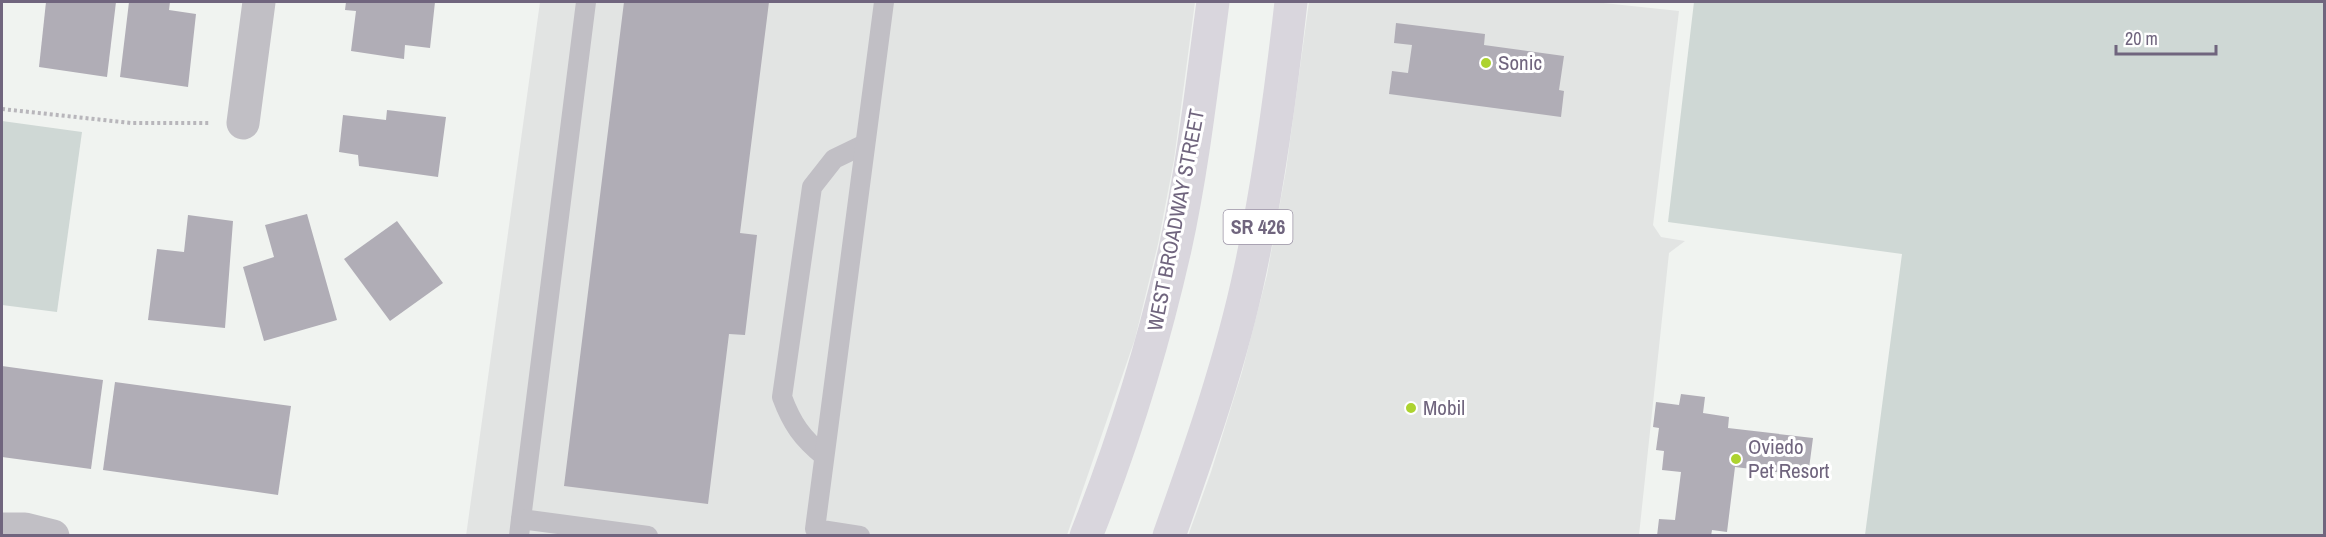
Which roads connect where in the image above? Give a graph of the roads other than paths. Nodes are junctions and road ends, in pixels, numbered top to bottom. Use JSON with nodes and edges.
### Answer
{"nodes":[{"id":1,"x":259,"y":2,"type":"edge"},
{"id":2,"x":586,"y":2,"type":"edge"},
{"id":3,"x":884,"y":2,"type":"edge"},
{"id":4,"x":1213,"y":2,"type":"edge"},
{"id":5,"x":1291,"y":2,"type":"edge"},
{"id":6,"x":243,"y":123,"type":"road end"},
{"id":7,"x":865,"y":144,"type":"junction"},
{"id":8,"x":824,"y":456,"type":"junction"},
{"id":9,"x":520,"y":527,"type":"edge"},
{"id":10,"x":2,"y":529,"type":"edge"},
{"id":11,"x":811,"y":532,"type":"edge"},
{"id":12,"x":53,"y":536,"type":"edge"},
{"id":13,"x":648,"y":536,"type":"edge"},
{"id":14,"x":861,"y":536,"type":"edge"},
{"id":15,"x":1086,"y":536,"type":"edge"},
{"id":16,"x":1169,"y":536,"type":"edge"}],
"edges":[{"from":1,"to":6,"type":"street"},
{"from":2,"to":9,"type":"lane"},
{"from":3,"to":7,"type":"lane"},
{"from":4,"to":15,"type":"main road","name":"WEST BROADWAY STREET"},
{"from":5,"to":16,"type":"main road","number":"SR 426"},
{"from":7,"to":8,"type":"lane"},
{"from":7,"to":8,"type":"lane"},
{"from":8,"to":11,"type":"lane"},
{"from":9,"to":13,"type":"lane"},
{"from":10,"to":12,"type":"street"},
{"from":11,"to":14,"type":"lane"}]}
